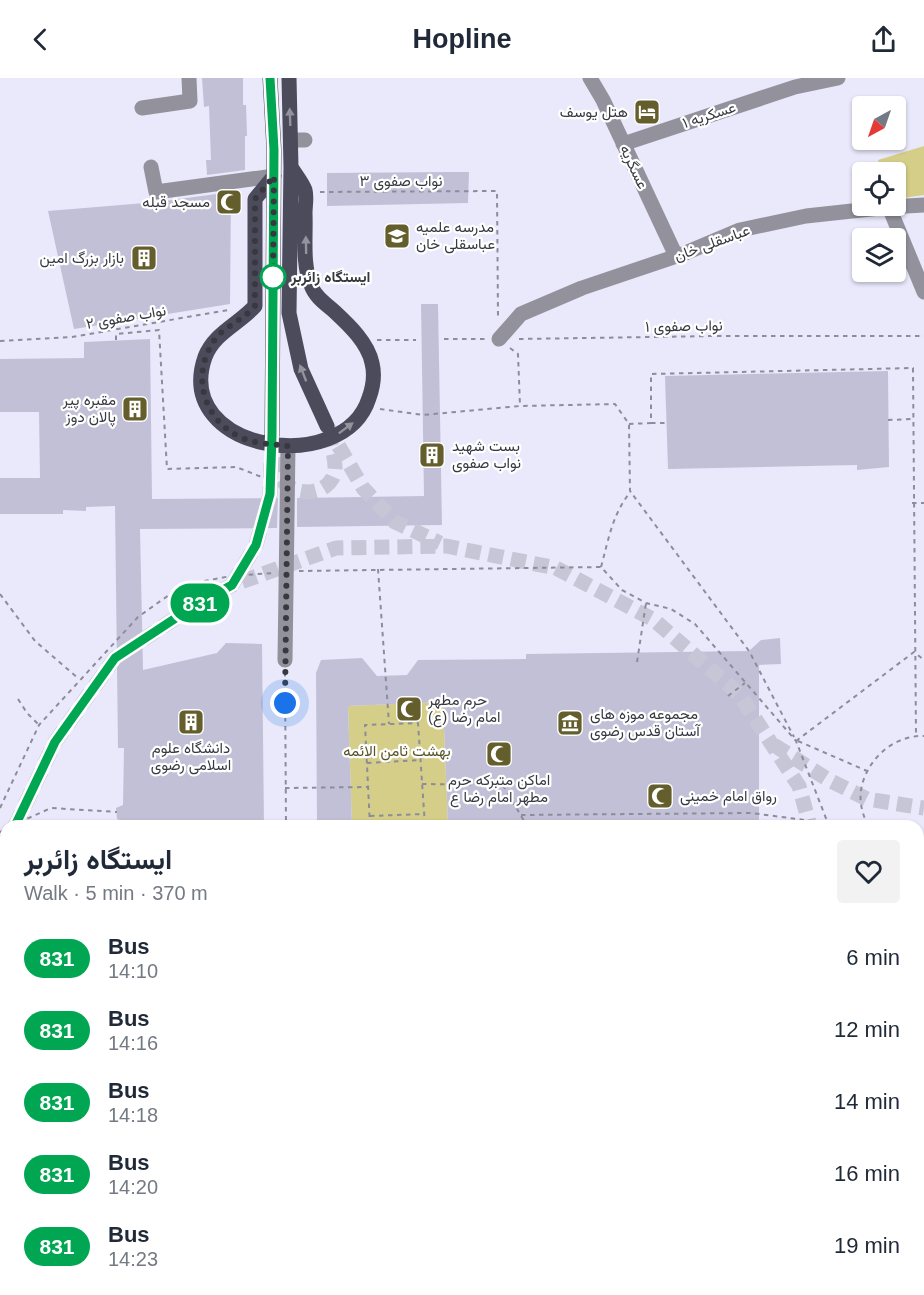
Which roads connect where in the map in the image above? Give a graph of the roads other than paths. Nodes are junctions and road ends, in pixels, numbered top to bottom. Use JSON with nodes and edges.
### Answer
{"nodes":[{"id":1,"x":189,"y":78,"type":"edge"},
{"id":2,"x":270,"y":78,"type":"edge"},
{"id":3,"x":289,"y":78,"type":"edge"},
{"id":4,"x":590,"y":78,"type":"edge"},
{"id":5,"x":838,"y":78,"type":"edge"},
{"id":6,"x":794,"y":82,"type":"edge"},
{"id":7,"x":142,"y":108,"type":"dead end"},
{"id":8,"x":623,"y":144,"type":"junction"},
{"id":9,"x":151,"y":167,"type":"dead end"},
{"id":10,"x":291,"y":167,"type":"junction"},
{"id":11,"x":274,"y":176,"type":"junction"},
{"id":12,"x":924,"y":205,"type":"edge"},
{"id":13,"x":906,"y":206,"type":"edge"},
{"id":14,"x":852,"y":211,"type":"edge"},
{"id":15,"x":894,"y":216,"type":"edge"},
{"id":16,"x":676,"y":256,"type":"junction"},
{"id":17,"x":924,"y":292,"type":"edge"},
{"id":18,"x":498,"y":339,"type":"road end"},
{"id":19,"x":327,"y":426,"type":"tunnel mouth"},
{"id":20,"x":272,"y":435,"type":"tunnel mouth"},
{"id":21,"x":288,"y":446,"type":"junction"},
{"id":22,"x":285,"y":660,"type":"road end"}],
"edges":[{"from":1,"to":7,"type":"street"},
{"from":2,"to":11,"type":"main road"},
{"from":10,"to":3,"type":"main road","one_way":true},
{"from":4,"to":8,"type":"street","name":"عسگریه"},
{"from":5,"to":6,"type":"street","name":"عسکریه ۱"},
{"from":6,"to":8,"type":"street","name":"عسکریه ۱"},
{"from":8,"to":16,"type":"street","name":"عسگریه"},
{"from":9,"to":11,"type":"street"},
{"from":19,"to":10,"type":"main road","one_way":true},
{"from":21,"to":10,"type":"main road","one_way":true},
{"from":11,"to":20,"type":"main road"},
{"from":11,"to":21,"type":"main road"},
{"from":12,"to":13,"type":"street","name":"عباسقلی خان"},
{"from":14,"to":16,"type":"street","name":"عباسقلی خان"},
{"from":15,"to":17,"type":"street"},
{"from":16,"to":18,"type":"street","name":"عباسقلی خان"},
{"from":21,"to":22,"type":"street"}]}
